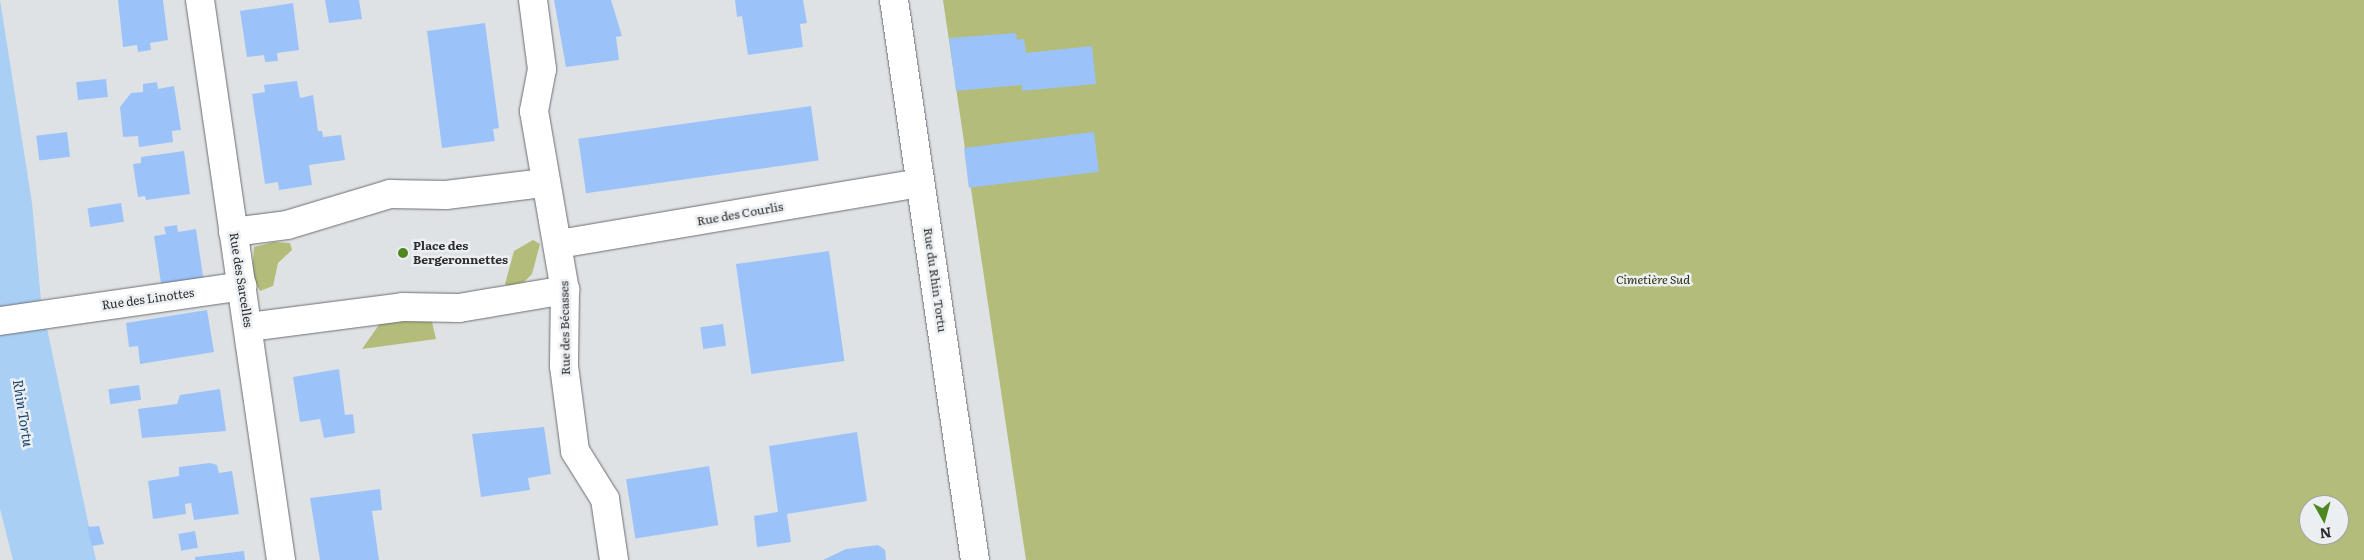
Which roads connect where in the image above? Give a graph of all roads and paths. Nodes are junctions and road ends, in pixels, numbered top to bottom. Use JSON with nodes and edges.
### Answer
{"nodes":[{"id":1,"x":200,"y":0,"type":"edge"},
{"id":2,"x":533,"y":0,"type":"edge"},
{"id":3,"x":894,"y":0,"type":"edge"},
{"id":4,"x":544,"y":183,"type":"junction"},
{"id":5,"x":920,"y":183,"type":"junction"},
{"id":6,"x":233,"y":232,"type":"junction"},
{"id":7,"x":559,"y":244,"type":"junction"},
{"id":8,"x":242,"y":286,"type":"junction"},
{"id":9,"x":565,"y":290,"type":"junction"},
{"id":10,"x":0,"y":321,"type":"edge"},
{"id":11,"x":249,"y":327,"type":"junction"},
{"id":12,"x":281,"y":560,"type":"edge"},
{"id":13,"x":614,"y":560,"type":"edge"},
{"id":14,"x":975,"y":560,"type":"edge"}],
"edges":[{"from":1,"to":6,"type":"street","name":"Rue des Sarcelles"},
{"from":2,"to":4,"type":"street","name":"Rue des Bécasses"},
{"from":3,"to":5,"type":"street","name":"Rue du Rhin Tortu"},
{"from":4,"to":6,"type":"street"},
{"from":4,"to":7,"type":"street","name":"Rue des Bécasses"},
{"from":5,"to":7,"type":"street","name":"Rue des Courlis"},
{"from":5,"to":14,"type":"street","name":"Rue du Rhin Tortu"},
{"from":6,"to":8,"type":"street","name":"Rue des Sarcelles"},
{"from":7,"to":9,"type":"street","name":"Rue des Bécasses"},
{"from":8,"to":10,"type":"street","name":"Rue des Linottes"},
{"from":8,"to":11,"type":"street","name":"Rue des Sarcelles"},
{"from":9,"to":11,"type":"street"},
{"from":9,"to":13,"type":"street","name":"Rue des Bécasses"},
{"from":11,"to":12,"type":"street","name":"Rue des Sarcelles"}]}
